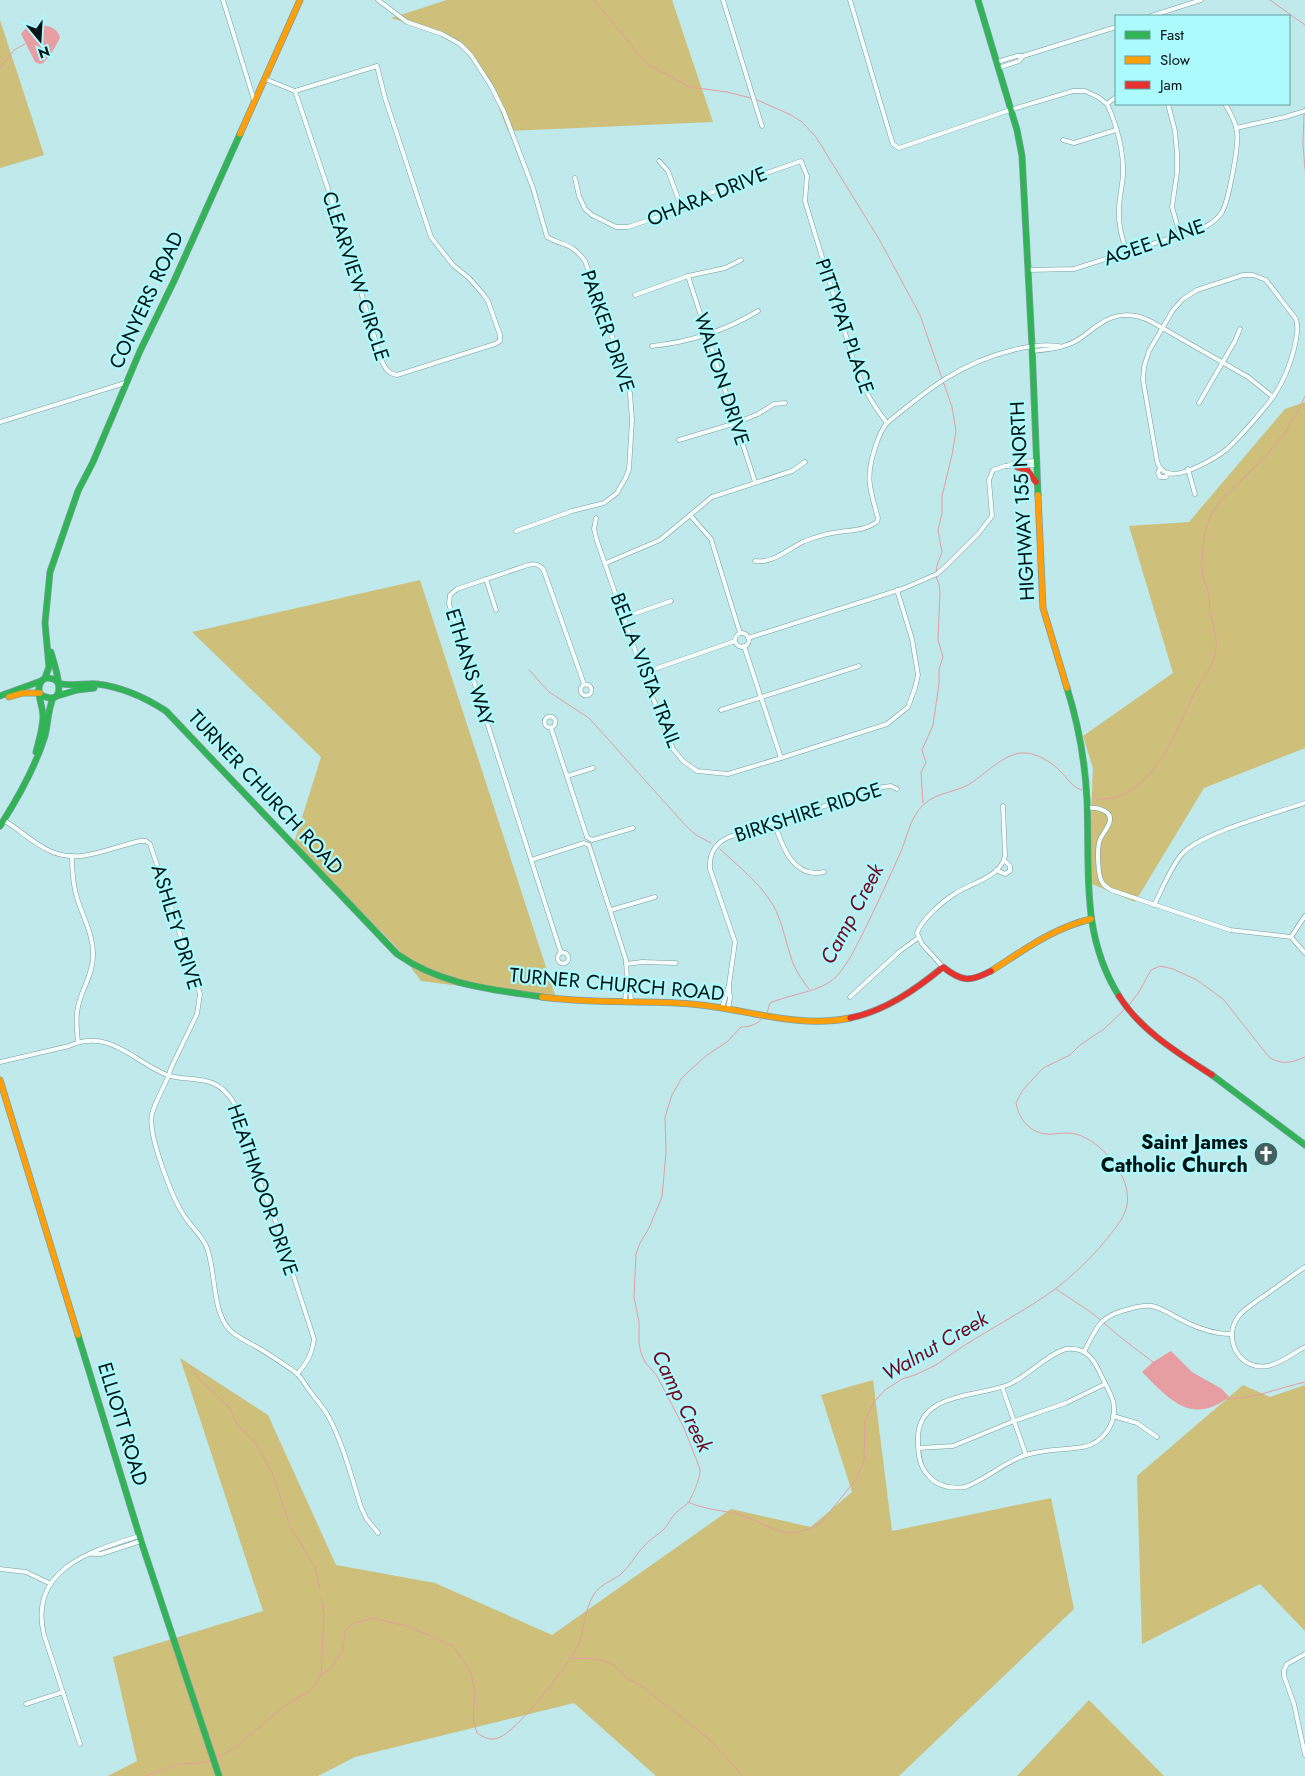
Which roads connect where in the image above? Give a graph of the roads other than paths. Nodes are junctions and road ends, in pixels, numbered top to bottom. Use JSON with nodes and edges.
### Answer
{"nodes":[{"id":1,"x":223,"y":0,"type":"edge"},
{"id":2,"x":300,"y":0,"type":"edge"},
{"id":3,"x":378,"y":0,"type":"edge"},
{"id":4,"x":723,"y":0,"type":"edge"},
{"id":5,"x":850,"y":0,"type":"edge"},
{"id":6,"x":978,"y":0,"type":"edge"},
{"id":7,"x":1202,"y":0,"type":"edge"},
{"id":8,"x":1154,"y":15,"type":"edge"},
{"id":9,"x":1115,"y":27,"type":"edge"},
{"id":10,"x":998,"y":65,"type":"junction"},
{"id":11,"x":265,"y":79,"type":"junction"},
{"id":12,"x":295,"y":91,"type":"junction"},
{"id":13,"x":1115,"y":98,"type":"edge"},
{"id":14,"x":255,"y":102,"type":"junction"},
{"id":15,"x":1106,"y":104,"type":"junction"},
{"id":16,"x":1168,"y":105,"type":"edge"},
{"id":17,"x":1225,"y":105,"type":"edge"},
{"id":18,"x":1010,"y":110,"type":"junction"},
{"id":19,"x":1305,"y":111,"type":"edge"},
{"id":20,"x":762,"y":126,"type":"dead end"},
{"id":21,"x":1236,"y":128,"type":"junction"},
{"id":22,"x":1116,"y":130,"type":"junction"},
{"id":23,"x":1063,"y":140,"type":"dead end"},
{"id":24,"x":658,"y":161,"type":"dead end"},
{"id":25,"x":575,"y":178,"type":"dead end"},
{"id":26,"x":682,"y":209,"type":"junction"},
{"id":27,"x":812,"y":225,"type":"joint"},
{"id":28,"x":1180,"y":235,"type":"junction"},
{"id":29,"x":1127,"y":252,"type":"junction"},
{"id":30,"x":741,"y":260,"type":"dead end"},
{"id":31,"x":1028,"y":270,"type":"junction"},
{"id":32,"x":688,"y":276,"type":"junction"},
{"id":33,"x":635,"y":295,"type":"dead end"},
{"id":34,"x":758,"y":312,"type":"dead end"},
{"id":35,"x":1162,"y":328,"type":"junction"},
{"id":36,"x":1240,"y":329,"type":"dead end"},
{"id":37,"x":708,"y":335,"type":"junction"},
{"id":38,"x":652,"y":346,"type":"dead end"},
{"id":39,"x":1032,"y":348,"type":"junction"},
{"id":40,"x":1223,"y":363,"type":"junction"},
{"id":41,"x":126,"y":383,"type":"junction"},
{"id":42,"x":1273,"y":397,"type":"junction"},
{"id":43,"x":785,"y":403,"type":"dead end"},
{"id":44,"x":1200,"y":403,"type":"dead end"},
{"id":45,"x":0,"y":422,"type":"edge"},
{"id":46,"x":736,"y":423,"type":"junction"},
{"id":47,"x":886,"y":423,"type":"junction"},
{"id":48,"x":679,"y":440,"type":"dead end"},
{"id":49,"x":805,"y":462,"type":"dead end"},
{"id":50,"x":1036,"y":463,"type":"junction"},
{"id":51,"x":1005,"y":466,"type":"junction"},
{"id":52,"x":1017,"y":467,"type":"junction"},
{"id":53,"x":1160,"y":468,"type":"junction"},
{"id":54,"x":1188,"y":469,"type":"junction"},
{"id":55,"x":1168,"y":473,"type":"junction"},
{"id":56,"x":755,"y":482,"type":"junction"},
{"id":57,"x":1037,"y":484,"type":"junction"},
{"id":58,"x":1196,"y":494,"type":"dead end"},
{"id":59,"x":690,"y":515,"type":"junction"},
{"id":60,"x":596,"y":518,"type":"dead end"},
{"id":61,"x":516,"y":531,"type":"dead end"},
{"id":62,"x":755,"y":561,"type":"dead end"},
{"id":63,"x":606,"y":563,"type":"junction"},
{"id":64,"x":486,"y":579,"type":"junction"},
{"id":65,"x":897,"y":590,"type":"junction"},
{"id":66,"x":671,"y":601,"type":"dead end"},
{"id":67,"x":496,"y":610,"type":"dead end"},
{"id":68,"x":625,"y":617,"type":"junction"},
{"id":69,"x":46,"y":620,"type":"junction"},
{"id":70,"x":740,"y":633,"type":"junction"},
{"id":71,"x":748,"y":638,"type":"junction"},
{"id":72,"x":736,"y":641,"type":"junction"},
{"id":73,"x":744,"y":646,"type":"junction"},
{"id":74,"x":859,"y":666,"type":"dead end"},
{"id":75,"x":644,"y":673,"type":"junction"},
{"id":76,"x":43,"y":680,"type":"junction"},
{"id":77,"x":58,"y":682,"type":"junction"},
{"id":78,"x":584,"y":684,"type":"dead end"},
{"id":79,"x":103,"y":687,"type":"junction"},
{"id":80,"x":41,"y":694,"type":"junction"},
{"id":81,"x":55,"y":697,"type":"junction"},
{"id":82,"x":0,"y":698,"type":"edge"},
{"id":83,"x":760,"y":698,"type":"junction"},
{"id":84,"x":721,"y":710,"type":"dead end"},
{"id":85,"x":552,"y":728,"type":"dead end"},
{"id":86,"x":781,"y":758,"type":"junction"},
{"id":87,"x":35,"y":759,"type":"junction"},
{"id":88,"x":593,"y":768,"type":"dead end"},
{"id":89,"x":567,"y":776,"type":"junction"},
{"id":90,"x":897,"y":789,"type":"dead end"},
{"id":91,"x":1305,"y":803,"type":"edge"},
{"id":92,"x":1003,"y":806,"type":"dead end"},
{"id":93,"x":1087,"y":808,"type":"junction"},
{"id":94,"x":5,"y":821,"type":"junction"},
{"id":95,"x":774,"y":822,"type":"junction"},
{"id":96,"x":0,"y":826,"type":"edge"},
{"id":97,"x":633,"y":828,"type":"dead end"},
{"id":98,"x":587,"y":837,"type":"junction"},
{"id":99,"x":592,"y":840,"type":"junction"},
{"id":100,"x":584,"y":843,"type":"junction"},
{"id":101,"x":589,"y":845,"type":"junction"},
{"id":102,"x":72,"y":856,"type":"junction"},
{"id":103,"x":531,"y":860,"type":"junction"},
{"id":104,"x":1004,"y":860,"type":"junction"},
{"id":105,"x":996,"y":870,"type":"junction"},
{"id":106,"x":824,"y":872,"type":"dead end"},
{"id":107,"x":655,"y":896,"type":"dead end"},
{"id":108,"x":1154,"y":905,"type":"junction"},
{"id":109,"x":610,"y":910,"type":"junction"},
{"id":110,"x":1305,"y":916,"type":"edge"},
{"id":111,"x":1091,"y":919,"type":"junction"},
{"id":112,"x":1291,"y":937,"type":"junction"},
{"id":113,"x":918,"y":938,"type":"junction"},
{"id":114,"x":1305,"y":952,"type":"edge"},
{"id":115,"x":561,"y":953,"type":"dead end"},
{"id":116,"x":676,"y":963,"type":"dead end"},
{"id":117,"x":626,"y":964,"type":"junction"},
{"id":118,"x":943,"y":967,"type":"junction"},
{"id":119,"x":850,"y":997,"type":"dead end"},
{"id":120,"x":628,"y":1002,"type":"junction"},
{"id":121,"x":725,"y":1009,"type":"junction"},
{"id":122,"x":78,"y":1042,"type":"junction"},
{"id":123,"x":0,"y":1062,"type":"edge"},
{"id":124,"x":169,"y":1076,"type":"junction"},
{"id":125,"x":0,"y":1080,"type":"edge"},
{"id":126,"x":1305,"y":1145,"type":"edge"},
{"id":127,"x":1305,"y":1267,"type":"edge"},
{"id":128,"x":1231,"y":1334,"type":"junction"},
{"id":129,"x":1305,"y":1348,"type":"edge"},
{"id":130,"x":1084,"y":1352,"type":"junction"},
{"id":131,"x":297,"y":1374,"type":"junction"},
{"id":132,"x":1105,"y":1384,"type":"junction"},
{"id":133,"x":1002,"y":1387,"type":"junction"},
{"id":134,"x":1113,"y":1416,"type":"junction"},
{"id":135,"x":1014,"y":1421,"type":"junction"},
{"id":136,"x":1157,"y":1437,"type":"dead end"},
{"id":137,"x":918,"y":1448,"type":"junction"},
{"id":138,"x":1026,"y":1455,"type":"junction"},
{"id":139,"x":378,"y":1533,"type":"dead end"},
{"id":140,"x":140,"y":1538,"type":"junction"},
{"id":141,"x":0,"y":1569,"type":"edge"},
{"id":142,"x":51,"y":1584,"type":"junction"},
{"id":143,"x":1305,"y":1654,"type":"edge"},
{"id":144,"x":63,"y":1692,"type":"junction"},
{"id":145,"x":26,"y":1704,"type":"dead end"},
{"id":146,"x":80,"y":1744,"type":"dead end"},
{"id":147,"x":1305,"y":1755,"type":"edge"},
{"id":148,"x":219,"y":1774,"type":"edge"}],
"edges":[{"from":1,"to":14,"type":"street"},
{"from":2,"to":11,"type":"main road","name":"CONYERS ROAD"},
{"from":3,"to":61,"type":"street","name":"PARKER DRIVE"},
{"from":4,"to":20,"type":"street"},
{"from":5,"to":18,"type":"street"},
{"from":6,"to":10,"type":"main road","name":"HIGHWAY 155 NORTH"},
{"from":7,"to":8,"type":"street"},
{"from":9,"to":10,"type":"street"},
{"from":10,"to":18,"type":"main road","name":"HIGHWAY 155 NORTH"},
{"from":11,"to":12,"type":"street"},
{"from":11,"to":14,"type":"main road","name":"CONYERS ROAD"},
{"from":12,"to":12,"type":"street","name":"CLEARVIEW CIRCLE"},
{"from":13,"to":15,"type":"street"},
{"from":14,"to":41,"type":"main road","name":"CONYERS ROAD"},
{"from":15,"to":18,"type":"street"},
{"from":15,"to":22,"type":"street"},
{"from":16,"to":28,"type":"street"},
{"from":17,"to":21,"type":"street"},
{"from":18,"to":31,"type":"main road","name":"HIGHWAY 155 NORTH"},
{"from":19,"to":21,"type":"street"},
{"from":21,"to":28,"type":"street","name":"AGEE LANE"},
{"from":22,"to":23,"type":"street"},
{"from":22,"to":29,"type":"street"},
{"from":24,"to":26,"type":"street"},
{"from":25,"to":26,"type":"street","name":"OHARA DRIVE"},
{"from":26,"to":27,"type":"street","name":"OHARA DRIVE"},
{"from":27,"to":47,"type":"street","name":"PITTYPAT PLACE"},
{"from":28,"to":29,"type":"street","name":"AGEE LANE"},
{"from":29,"to":31,"type":"street","name":"AGEE LANE"},
{"from":30,"to":32,"type":"street"},
{"from":31,"to":39,"type":"main road","name":"HIGHWAY 155 NORTH"},
{"from":32,"to":33,"type":"street"},
{"from":32,"to":37,"type":"street","name":"WALTON DRIVE"},
{"from":34,"to":37,"type":"street"},
{"from":35,"to":39,"type":"street"},
{"from":35,"to":40,"type":"street"},
{"from":35,"to":42,"type":"street"},
{"from":35,"to":53,"type":"street"},
{"from":36,"to":40,"type":"street"},
{"from":37,"to":38,"type":"street"},
{"from":37,"to":46,"type":"street","name":"WALTON DRIVE"},
{"from":39,"to":47,"type":"street"},
{"from":39,"to":50,"type":"main road","name":"HIGHWAY 155 NORTH"},
{"from":40,"to":42,"type":"street"},
{"from":40,"to":44,"type":"street"},
{"from":41,"to":45,"type":"street"},
{"from":41,"to":69,"type":"main road","name":"CONYERS ROAD"},
{"from":42,"to":54,"type":"street"},
{"from":43,"to":46,"type":"street"},
{"from":46,"to":48,"type":"street"},
{"from":46,"to":56,"type":"street","name":"WALTON DRIVE"},
{"from":47,"to":62,"type":"street"},
{"from":49,"to":56,"type":"street"},
{"from":50,"to":51,"type":"street"},
{"from":50,"to":52,"type":"street"},
{"from":50,"to":57,"type":"main road","name":"HIGHWAY 155 NORTH"},
{"from":51,"to":52,"type":"street"},
{"from":51,"to":65,"type":"street"},
{"from":52,"to":57,"type":"main road"},
{"from":53,"to":55,"type":"street"},
{"from":53,"to":55,"type":"street"},
{"from":54,"to":55,"type":"street"},
{"from":54,"to":58,"type":"street"},
{"from":56,"to":59,"type":"street"},
{"from":57,"to":93,"type":"main road","name":"HIGHWAY 155 NORTH"},
{"from":59,"to":63,"type":"street"},
{"from":59,"to":70,"type":"street"},
{"from":60,"to":63,"type":"street","name":"BELLA VISTA TRAIL"},
{"from":63,"to":68,"type":"street","name":"BELLA VISTA TRAIL"},
{"from":64,"to":67,"type":"street"},
{"from":64,"to":78,"type":"street","name":"ETHANS WAY"},
{"from":64,"to":103,"type":"street","name":"ETHANS WAY"},
{"from":65,"to":71,"type":"street"},
{"from":65,"to":86,"type":"street","name":"BELLA VISTA TRAIL"},
{"from":66,"to":68,"type":"street"},
{"from":68,"to":75,"type":"street","name":"BELLA VISTA TRAIL"},
{"from":69,"to":76,"type":"main road","name":"CONYERS ROAD"},
{"from":69,"to":77,"type":"main road","name":"CONYERS ROAD"},
{"from":70,"to":71,"type":"street"},
{"from":70,"to":72,"type":"street"},
{"from":71,"to":73,"type":"street"},
{"from":72,"to":73,"type":"street"},
{"from":72,"to":75,"type":"street"},
{"from":73,"to":83,"type":"street"},
{"from":74,"to":83,"type":"street"},
{"from":75,"to":86,"type":"street","name":"BELLA VISTA TRAIL"},
{"from":76,"to":77,"type":"main road"},
{"from":76,"to":80,"type":"main road"},
{"from":76,"to":82,"type":"main road"},
{"from":77,"to":79,"type":"main road","name":"TURNER CHURCH ROAD"},
{"from":77,"to":81,"type":"main road"},
{"from":79,"to":81,"type":"main road","name":"TURNER CHURCH ROAD"},
{"from":79,"to":120,"type":"main road","name":"TURNER CHURCH ROAD"},
{"from":80,"to":81,"type":"main road"},
{"from":80,"to":82,"type":"main road"},
{"from":80,"to":87,"type":"main road"},
{"from":81,"to":87,"type":"main road"},
{"from":83,"to":84,"type":"street"},
{"from":83,"to":86,"type":"street"},
{"from":85,"to":89,"type":"street"},
{"from":87,"to":94,"type":"main road"},
{"from":88,"to":89,"type":"street"},
{"from":89,"to":98,"type":"street"},
{"from":90,"to":95,"type":"street","name":"BIRKSHIRE RIDGE"},
{"from":91,"to":108,"type":"street"},
{"from":92,"to":104,"type":"street"},
{"from":93,"to":108,"type":"street"},
{"from":93,"to":111,"type":"main road","name":"HIGHWAY 155 NORTH"},
{"from":94,"to":96,"type":"main road"},
{"from":94,"to":102,"type":"street","name":"ASHLEY DRIVE"},
{"from":95,"to":106,"type":"street"},
{"from":95,"to":121,"type":"street","name":"BIRKSHIRE RIDGE"},
{"from":97,"to":99,"type":"street"},
{"from":98,"to":99,"type":"street"},
{"from":98,"to":100,"type":"street"},
{"from":99,"to":101,"type":"street"},
{"from":100,"to":101,"type":"street"},
{"from":100,"to":103,"type":"street"},
{"from":101,"to":109,"type":"street"},
{"from":102,"to":122,"type":"street"},
{"from":102,"to":124,"type":"street","name":"ASHLEY DRIVE"},
{"from":103,"to":115,"type":"street","name":"ETHANS WAY"},
{"from":104,"to":105,"type":"street"},
{"from":104,"to":105,"type":"street"},
{"from":105,"to":113,"type":"street"},
{"from":107,"to":109,"type":"street"},
{"from":108,"to":112,"type":"street"},
{"from":109,"to":117,"type":"street"},
{"from":110,"to":112,"type":"street"},
{"from":111,"to":118,"type":"main road"},
{"from":111,"to":126,"type":"main road","name":"HIGHWAY 155 NORTH"},
{"from":112,"to":114,"type":"street"},
{"from":113,"to":118,"type":"street"},
{"from":113,"to":119,"type":"street"},
{"from":116,"to":117,"type":"street"},
{"from":117,"to":120,"type":"street"},
{"from":118,"to":121,"type":"main road","name":"TURNER CHURCH ROAD"},
{"from":120,"to":121,"type":"main road","name":"TURNER CHURCH ROAD"},
{"from":122,"to":123,"type":"street","name":"HEATHMOOR DRIVE"},
{"from":122,"to":124,"type":"street","name":"HEATHMOOR DRIVE"},
{"from":124,"to":131,"type":"street","name":"ASHLEY DRIVE"},
{"from":124,"to":131,"type":"street","name":"HEATHMOOR DRIVE"},
{"from":125,"to":140,"type":"main road","name":"ELLIOTT ROAD"},
{"from":127,"to":128,"type":"street"},
{"from":128,"to":129,"type":"street"},
{"from":128,"to":130,"type":"street"},
{"from":130,"to":132,"type":"street"},
{"from":130,"to":133,"type":"street"},
{"from":131,"to":139,"type":"street","name":"ASHLEY DRIVE"},
{"from":132,"to":134,"type":"street"},
{"from":132,"to":135,"type":"street"},
{"from":133,"to":135,"type":"street"},
{"from":133,"to":137,"type":"street"},
{"from":134,"to":136,"type":"street"},
{"from":134,"to":138,"type":"street"},
{"from":135,"to":137,"type":"street"},
{"from":135,"to":138,"type":"street"},
{"from":137,"to":138,"type":"street"},
{"from":140,"to":142,"type":"street"},
{"from":140,"to":148,"type":"main road","name":"ELLIOTT ROAD"},
{"from":141,"to":142,"type":"street"},
{"from":142,"to":144,"type":"street"},
{"from":143,"to":147,"type":"street"},
{"from":144,"to":145,"type":"street"},
{"from":144,"to":146,"type":"street"}]}
